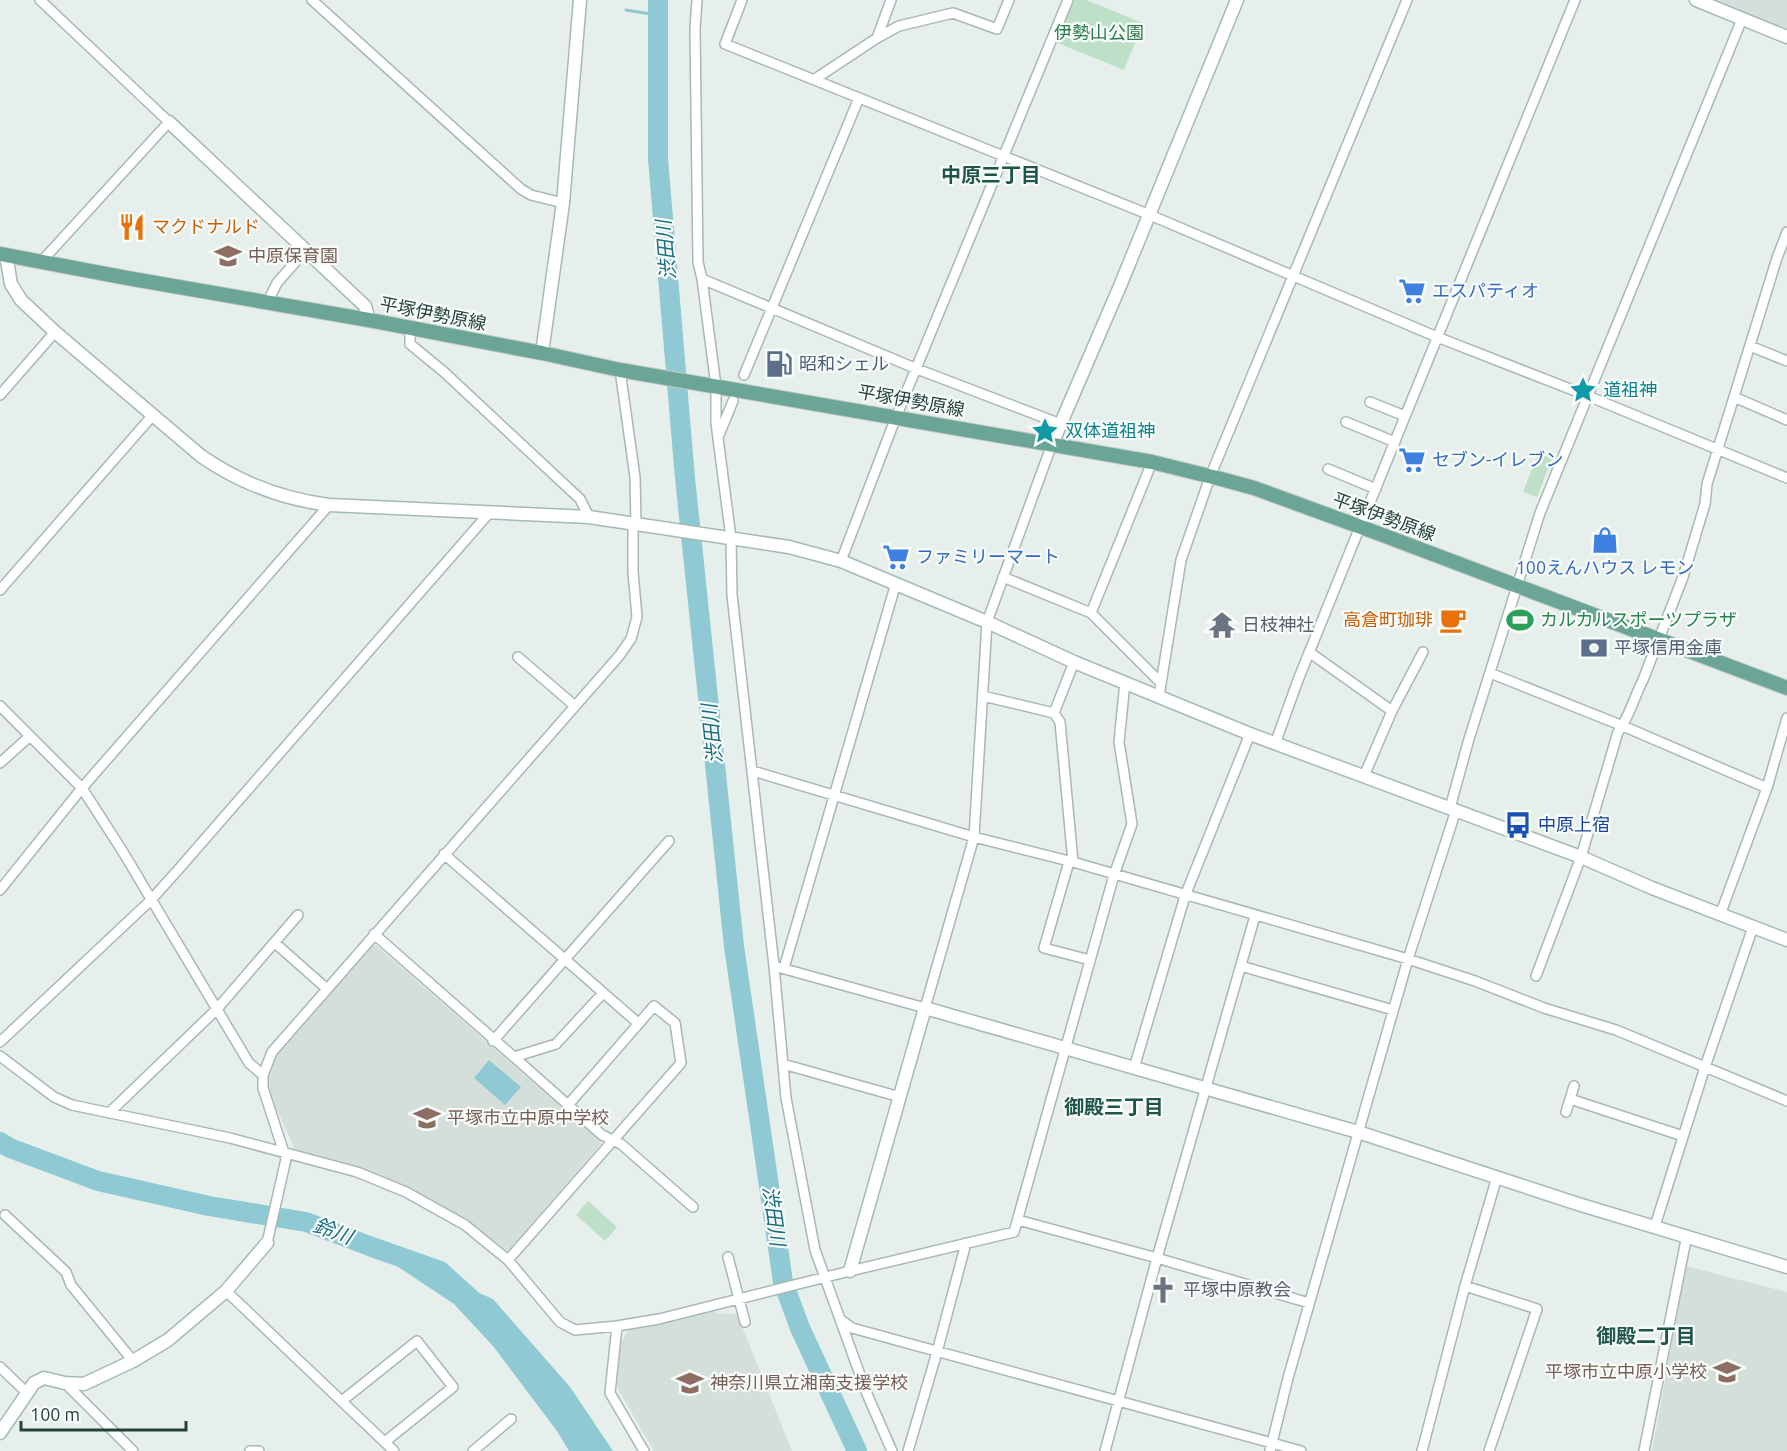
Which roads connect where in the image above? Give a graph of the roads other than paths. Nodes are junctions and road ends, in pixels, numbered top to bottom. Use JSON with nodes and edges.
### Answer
{"nodes":[{"id":1,"x":40,"y":0,"type":"edge"},
{"id":2,"x":312,"y":0,"type":"edge"},
{"id":3,"x":580,"y":0,"type":"edge"},
{"id":4,"x":697,"y":0,"type":"edge"},
{"id":5,"x":742,"y":0,"type":"edge"},
{"id":6,"x":891,"y":0,"type":"edge"},
{"id":7,"x":1009,"y":0,"type":"edge"},
{"id":8,"x":1068,"y":0,"type":"edge"},
{"id":9,"x":1237,"y":0,"type":"edge"},
{"id":10,"x":1407,"y":0,"type":"edge"},
{"id":11,"x":1575,"y":0,"type":"edge"},
{"id":12,"x":1696,"y":0,"type":"edge"},
{"id":13,"x":1742,"y":18,"type":"junction"},
{"id":14,"x":1787,"y":37,"type":"edge"},
{"id":15,"x":877,"y":38,"type":"junction"},
{"id":16,"x":815,"y":79,"type":"junction"},
{"id":17,"x":859,"y":98,"type":"junction"},
{"id":18,"x":169,"y":122,"type":"junction"},
{"id":19,"x":1004,"y":157,"type":"junction"},
{"id":20,"x":563,"y":203,"type":"junction"},
{"id":21,"x":1150,"y":215,"type":"junction"},
{"id":22,"x":1787,"y":231,"type":"edge"},
{"id":23,"x":306,"y":250,"type":"junction"},
{"id":24,"x":3,"y":254,"type":"edge"},
{"id":25,"x":41,"y":262,"type":"junction"},
{"id":26,"x":1294,"y":275,"type":"junction"},
{"id":27,"x":702,"y":279,"type":"junction"},
{"id":28,"x":268,"y":301,"type":"junction"},
{"id":29,"x":772,"y":309,"type":"junction"},
{"id":30,"x":369,"y":320,"type":"junction"},
{"id":31,"x":410,"y":329,"type":"junction"},
{"id":32,"x":55,"y":332,"type":"junction"},
{"id":33,"x":1437,"y":337,"type":"junction"},
{"id":34,"x":1750,"y":346,"type":"junction"},
{"id":35,"x":542,"y":353,"type":"junction"},
{"id":36,"x":1787,"y":361,"type":"edge"},
{"id":37,"x":917,"y":369,"type":"junction"},
{"id":38,"x":624,"y":370,"type":"junction"},
{"id":39,"x":744,"y":375,"type":"dead end"},
{"id":40,"x":713,"y":385,"type":"junction"},
{"id":41,"x":0,"y":395,"type":"edge"},
{"id":42,"x":1588,"y":396,"type":"junction"},
{"id":43,"x":1734,"y":397,"type":"junction"},
{"id":44,"x":733,"y":401,"type":"dead end"},
{"id":45,"x":1370,"y":402,"type":"dead end"},
{"id":46,"x":153,"y":415,"type":"junction"},
{"id":47,"x":1405,"y":416,"type":"junction"},
{"id":48,"x":896,"y":417,"type":"junction"},
{"id":49,"x":1787,"y":420,"type":"edge"},
{"id":50,"x":1346,"y":422,"type":"dead end"},
{"id":51,"x":1061,"y":424,"type":"junction"},
{"id":52,"x":718,"y":437,"type":"junction"},
{"id":53,"x":1395,"y":442,"type":"junction"},
{"id":54,"x":1052,"y":444,"type":"junction"},
{"id":55,"x":1719,"y":449,"type":"junction"},
{"id":56,"x":1152,"y":462,"type":"junction"},
{"id":57,"x":1328,"y":469,"type":"dead end"},
{"id":58,"x":1210,"y":477,"type":"junction"},
{"id":59,"x":1787,"y":478,"type":"edge"},
{"id":60,"x":1376,"y":489,"type":"junction"},
{"id":61,"x":329,"y":505,"type":"junction"},
{"id":62,"x":490,"y":512,"type":"junction"},
{"id":63,"x":589,"y":517,"type":"junction"},
{"id":64,"x":637,"y":523,"type":"junction"},
{"id":65,"x":1359,"y":528,"type":"junction"},
{"id":66,"x":728,"y":537,"type":"junction"},
{"id":67,"x":841,"y":561,"type":"junction"},
{"id":68,"x":1003,"y":577,"type":"junction"},
{"id":69,"x":896,"y":583,"type":"junction"},
{"id":70,"x":1517,"y":585,"type":"junction"},
{"id":71,"x":0,"y":590,"type":"edge"},
{"id":72,"x":1091,"y":613,"type":"junction"},
{"id":73,"x":987,"y":622,"type":"junction"},
{"id":74,"x":1659,"y":640,"type":"junction"},
{"id":75,"x":1309,"y":652,"type":"junction"},
{"id":76,"x":1423,"y":652,"type":"dead end"},
{"id":77,"x":518,"y":657,"type":"dead end"},
{"id":78,"x":1074,"y":662,"type":"junction"},
{"id":79,"x":1490,"y":673,"type":"junction"},
{"id":80,"x":1125,"y":682,"type":"junction"},
{"id":81,"x":1161,"y":683,"type":"junction"},
{"id":82,"x":1787,"y":688,"type":"edge"},
{"id":83,"x":983,"y":696,"type":"junction"},
{"id":84,"x":1159,"y":696,"type":"junction"},
{"id":85,"x":0,"y":706,"type":"edge"},
{"id":86,"x":575,"y":706,"type":"junction"},
{"id":87,"x":1392,"y":711,"type":"junction"},
{"id":88,"x":1054,"y":713,"type":"junction"},
{"id":89,"x":1787,"y":718,"type":"edge"},
{"id":90,"x":1623,"y":726,"type":"junction"},
{"id":91,"x":1250,"y":734,"type":"junction"},
{"id":92,"x":30,"y":736,"type":"junction"},
{"id":93,"x":1275,"y":744,"type":"junction"},
{"id":94,"x":0,"y":763,"type":"edge"},
{"id":95,"x":753,"y":771,"type":"junction"},
{"id":96,"x":1364,"y":776,"type":"junction"},
{"id":97,"x":82,"y":788,"type":"junction"},
{"id":98,"x":1767,"y":788,"type":"junction"},
{"id":99,"x":833,"y":795,"type":"junction"},
{"id":100,"x":1453,"y":809,"type":"junction"},
{"id":101,"x":974,"y":837,"type":"junction"},
{"id":102,"x":669,"y":841,"type":"dead end"},
{"id":103,"x":444,"y":854,"type":"junction"},
{"id":104,"x":1581,"y":857,"type":"junction"},
{"id":105,"x":1071,"y":862,"type":"junction"},
{"id":106,"x":1114,"y":875,"type":"junction"},
{"id":107,"x":0,"y":890,"type":"edge"},
{"id":108,"x":1185,"y":896,"type":"junction"},
{"id":109,"x":151,"y":900,"type":"junction"},
{"id":110,"x":298,"y":915,"type":"dead end"},
{"id":111,"x":1720,"y":915,"type":"junction"},
{"id":112,"x":1255,"y":916,"type":"junction"},
{"id":113,"x":1753,"y":927,"type":"junction"},
{"id":114,"x":374,"y":934,"type":"junction"},
{"id":115,"x":1787,"y":940,"type":"edge"},
{"id":116,"x":274,"y":943,"type":"junction"},
{"id":117,"x":564,"y":959,"type":"junction"},
{"id":118,"x":1408,"y":959,"type":"junction"},
{"id":119,"x":1090,"y":960,"type":"junction"},
{"id":120,"x":1241,"y":966,"type":"junction"},
{"id":121,"x":779,"y":967,"type":"junction"},
{"id":122,"x":1536,"y":976,"type":"dead end"},
{"id":123,"x":327,"y":989,"type":"junction"},
{"id":124,"x":603,"y":993,"type":"junction"},
{"id":125,"x":925,"y":1008,"type":"junction"},
{"id":126,"x":217,"y":1009,"type":"junction"},
{"id":127,"x":1393,"y":1010,"type":"junction"},
{"id":128,"x":638,"y":1023,"type":"junction"},
{"id":129,"x":493,"y":1041,"type":"junction"},
{"id":130,"x":0,"y":1042,"type":"edge"},
{"id":131,"x":1065,"y":1048,"type":"junction"},
{"id":132,"x":0,"y":1056,"type":"edge"},
{"id":133,"x":514,"y":1057,"type":"junction"},
{"id":134,"x":783,"y":1064,"type":"junction"},
{"id":135,"x":1705,"y":1066,"type":"junction"},
{"id":136,"x":1134,"y":1068,"type":"junction"},
{"id":137,"x":263,"y":1074,"type":"junction"},
{"id":138,"x":1574,"y":1086,"type":"dead end"},
{"id":139,"x":1206,"y":1089,"type":"junction"},
{"id":140,"x":900,"y":1097,"type":"junction"},
{"id":141,"x":1570,"y":1099,"type":"junction"},
{"id":142,"x":1787,"y":1101,"type":"edge"},
{"id":143,"x":568,"y":1105,"type":"junction"},
{"id":144,"x":1566,"y":1112,"type":"dead end"},
{"id":145,"x":109,"y":1113,"type":"junction"},
{"id":146,"x":1358,"y":1132,"type":"junction"},
{"id":147,"x":1683,"y":1136,"type":"junction"},
{"id":148,"x":612,"y":1140,"type":"junction"},
{"id":149,"x":286,"y":1156,"type":"junction"},
{"id":150,"x":1497,"y":1177,"type":"junction"},
{"id":151,"x":693,"y":1207,"type":"dead end"},
{"id":152,"x":5,"y":1215,"type":"dead end"},
{"id":153,"x":1018,"y":1220,"type":"junction"},
{"id":154,"x":1655,"y":1226,"type":"junction"},
{"id":155,"x":1687,"y":1235,"type":"junction"},
{"id":156,"x":267,"y":1243,"type":"joint"},
{"id":157,"x":966,"y":1243,"type":"junction"},
{"id":158,"x":728,"y":1257,"type":"dead end"},
{"id":159,"x":1157,"y":1258,"type":"junction"},
{"id":160,"x":508,"y":1260,"type":"junction"},
{"id":161,"x":1787,"y":1267,"type":"edge"},
{"id":162,"x":850,"y":1270,"type":"junction"},
{"id":163,"x":824,"y":1278,"type":"junction"},
{"id":164,"x":1465,"y":1286,"type":"junction"},
{"id":165,"x":226,"y":1291,"type":"junction"},
{"id":166,"x":741,"y":1299,"type":"junction"},
{"id":167,"x":1309,"y":1304,"type":"junction"},
{"id":168,"x":838,"y":1318,"type":"junction"},
{"id":169,"x":745,"y":1322,"type":"dead end"},
{"id":170,"x":617,"y":1326,"type":"junction"},
{"id":171,"x":937,"y":1352,"type":"junction"},
{"id":172,"x":133,"y":1361,"type":"junction"},
{"id":173,"x":0,"y":1367,"type":"edge"},
{"id":174,"x":65,"y":1383,"type":"junction"},
{"id":175,"x":27,"y":1394,"type":"junction"},
{"id":176,"x":343,"y":1400,"type":"junction"},
{"id":177,"x":1118,"y":1401,"type":"junction"},
{"id":178,"x":511,"y":1419,"type":"dead end"},
{"id":179,"x":0,"y":1433,"type":"edge"},
{"id":180,"x":386,"y":1441,"type":"junction"},
{"id":181,"x":1271,"y":1447,"type":"edge"},
{"id":182,"x":133,"y":1451,"type":"edge"},
{"id":183,"x":250,"y":1451,"type":"edge"},
{"id":184,"x":259,"y":1451,"type":"edge"},
{"id":185,"x":394,"y":1451,"type":"edge"},
{"id":186,"x":473,"y":1451,"type":"edge"},
{"id":187,"x":644,"y":1451,"type":"edge"},
{"id":188,"x":892,"y":1451,"type":"edge"},
{"id":189,"x":908,"y":1451,"type":"edge"},
{"id":190,"x":1105,"y":1451,"type":"edge"},
{"id":191,"x":1300,"y":1451,"type":"edge"},
{"id":192,"x":1422,"y":1451,"type":"edge"},
{"id":193,"x":1489,"y":1451,"type":"edge"},
{"id":194,"x":1644,"y":1451,"type":"edge"}],
"edges":[{"from":1,"to":18,"type":"street"},
{"from":2,"to":20,"type":"street"},
{"from":3,"to":20,"type":"street"},
{"from":4,"to":27,"type":"street"},
{"from":5,"to":16,"type":"street"},
{"from":6,"to":15,"type":"street"},
{"from":7,"to":15,"type":"street"},
{"from":8,"to":19,"type":"street"},
{"from":9,"to":21,"type":"street"},
{"from":10,"to":26,"type":"street"},
{"from":11,"to":33,"type":"street"},
{"from":12,"to":13,"type":"street"},
{"from":13,"to":14,"type":"street"},
{"from":13,"to":42,"type":"street"},
{"from":15,"to":16,"type":"street"},
{"from":16,"to":17,"type":"street"},
{"from":17,"to":19,"type":"street"},
{"from":17,"to":29,"type":"street"},
{"from":18,"to":23,"type":"street"},
{"from":18,"to":25,"type":"street"},
{"from":19,"to":21,"type":"street"},
{"from":19,"to":37,"type":"street"},
{"from":20,"to":35,"type":"street"},
{"from":21,"to":26,"type":"street"},
{"from":21,"to":51,"type":"street"},
{"from":22,"to":34,"type":"street"},
{"from":23,"to":28,"type":"street"},
{"from":23,"to":30,"type":"street"},
{"from":24,"to":25,"type":"main road","name":"平塚伊勢原線"},
{"from":24,"to":32,"type":"street"},
{"from":25,"to":28,"type":"main road","name":"平塚伊勢原線"},
{"from":26,"to":33,"type":"street"},
{"from":26,"to":58,"type":"street"},
{"from":27,"to":29,"type":"street"},
{"from":27,"to":40,"type":"street"},
{"from":28,"to":30,"type":"main road","name":"平塚伊勢原線"},
{"from":29,"to":37,"type":"street"},
{"from":29,"to":39,"type":"street"},
{"from":30,"to":31,"type":"main road","name":"平塚伊勢原線"},
{"from":31,"to":35,"type":"main road","name":"平塚伊勢原線"},
{"from":31,"to":63,"type":"street"},
{"from":32,"to":41,"type":"street"},
{"from":32,"to":46,"type":"street"},
{"from":33,"to":42,"type":"street"},
{"from":33,"to":47,"type":"street"},
{"from":34,"to":36,"type":"street"},
{"from":34,"to":43,"type":"street"},
{"from":35,"to":38,"type":"main road","name":"平塚伊勢原線"},
{"from":37,"to":48,"type":"street"},
{"from":37,"to":51,"type":"street"},
{"from":38,"to":40,"type":"main road","name":"平塚伊勢原線"},
{"from":38,"to":64,"type":"street"},
{"from":40,"to":48,"type":"main road","name":"平塚伊勢原線"},
{"from":40,"to":52,"type":"street"},
{"from":42,"to":55,"type":"street"},
{"from":42,"to":70,"type":"street"},
{"from":43,"to":49,"type":"street"},
{"from":43,"to":55,"type":"street"},
{"from":44,"to":52,"type":"street"},
{"from":45,"to":47,"type":"street"},
{"from":46,"to":61,"type":"street"},
{"from":46,"to":71,"type":"street"},
{"from":47,"to":53,"type":"street"},
{"from":48,"to":54,"type":"main road","name":"平塚伊勢原線"},
{"from":48,"to":67,"type":"street"},
{"from":50,"to":53,"type":"street"},
{"from":51,"to":54,"type":"street"},
{"from":52,"to":66,"type":"street"},
{"from":53,"to":60,"type":"street"},
{"from":54,"to":56,"type":"main road","name":"平塚伊勢原線"},
{"from":54,"to":68,"type":"street"},
{"from":55,"to":59,"type":"street"},
{"from":55,"to":74,"type":"street"},
{"from":56,"to":58,"type":"main road","name":"平塚伊勢原線"},
{"from":56,"to":72,"type":"street"},
{"from":57,"to":60,"type":"street"},
{"from":58,"to":65,"type":"main road","name":"平塚伊勢原線"},
{"from":58,"to":81,"type":"street"},
{"from":60,"to":65,"type":"street"},
{"from":61,"to":62,"type":"street"},
{"from":61,"to":97,"type":"street"},
{"from":62,"to":63,"type":"street"},
{"from":62,"to":109,"type":"street"},
{"from":63,"to":64,"type":"street"},
{"from":64,"to":66,"type":"street"},
{"from":64,"to":86,"type":"street"},
{"from":65,"to":70,"type":"main road","name":"平塚伊勢原線"},
{"from":65,"to":75,"type":"street"},
{"from":66,"to":67,"type":"street"},
{"from":66,"to":95,"type":"street"},
{"from":67,"to":69,"type":"street"},
{"from":68,"to":72,"type":"street"},
{"from":68,"to":73,"type":"street"},
{"from":69,"to":73,"type":"street"},
{"from":69,"to":99,"type":"street"},
{"from":70,"to":74,"type":"main road","name":"平塚伊勢原線"},
{"from":70,"to":79,"type":"street"},
{"from":72,"to":81,"type":"street"},
{"from":73,"to":78,"type":"street"},
{"from":73,"to":83,"type":"street"},
{"from":74,"to":82,"type":"main road","name":"平塚伊勢原線"},
{"from":74,"to":90,"type":"street"},
{"from":75,"to":87,"type":"street"},
{"from":75,"to":93,"type":"street"},
{"from":76,"to":87,"type":"street"},
{"from":77,"to":86,"type":"street"},
{"from":78,"to":80,"type":"street"},
{"from":78,"to":88,"type":"street"},
{"from":79,"to":90,"type":"street"},
{"from":79,"to":100,"type":"street"},
{"from":80,"to":84,"type":"street"},
{"from":80,"to":106,"type":"street"},
{"from":81,"to":84,"type":"street"},
{"from":83,"to":88,"type":"street"},
{"from":83,"to":101,"type":"street"},
{"from":84,"to":91,"type":"street"},
{"from":85,"to":92,"type":"street"},
{"from":86,"to":103,"type":"street"},
{"from":87,"to":96,"type":"street"},
{"from":88,"to":105,"type":"street"},
{"from":89,"to":98,"type":"street"},
{"from":90,"to":98,"type":"street"},
{"from":90,"to":104,"type":"street"},
{"from":91,"to":93,"type":"street"},
{"from":91,"to":108,"type":"street"},
{"from":92,"to":94,"type":"street"},
{"from":92,"to":97,"type":"street"},
{"from":93,"to":96,"type":"street"},
{"from":95,"to":99,"type":"street"},
{"from":95,"to":121,"type":"street"},
{"from":96,"to":100,"type":"street"},
{"from":97,"to":107,"type":"street"},
{"from":97,"to":109,"type":"street"},
{"from":98,"to":111,"type":"street"},
{"from":99,"to":101,"type":"street"},
{"from":99,"to":121,"type":"street"},
{"from":100,"to":104,"type":"street"},
{"from":100,"to":118,"type":"street"},
{"from":101,"to":105,"type":"street"},
{"from":101,"to":125,"type":"street"},
{"from":102,"to":117,"type":"street"},
{"from":103,"to":114,"type":"street"},
{"from":103,"to":117,"type":"street"},
{"from":104,"to":111,"type":"street"},
{"from":104,"to":122,"type":"street"},
{"from":105,"to":106,"type":"street"},
{"from":105,"to":119,"type":"street"},
{"from":106,"to":108,"type":"street"},
{"from":106,"to":119,"type":"street"},
{"from":108,"to":112,"type":"street"},
{"from":108,"to":136,"type":"street"},
{"from":109,"to":126,"type":"street"},
{"from":109,"to":130,"type":"street"},
{"from":110,"to":116,"type":"street"},
{"from":111,"to":113,"type":"street"},
{"from":112,"to":118,"type":"street"},
{"from":112,"to":120,"type":"street"},
{"from":113,"to":115,"type":"street"},
{"from":113,"to":135,"type":"street"},
{"from":114,"to":123,"type":"street"},
{"from":114,"to":129,"type":"street"},
{"from":116,"to":123,"type":"street"},
{"from":116,"to":126,"type":"street"},
{"from":117,"to":124,"type":"street"},
{"from":117,"to":129,"type":"street"},
{"from":118,"to":127,"type":"street"},
{"from":118,"to":135,"type":"street"},
{"from":119,"to":131,"type":"street"},
{"from":120,"to":127,"type":"street"},
{"from":120,"to":139,"type":"street"},
{"from":121,"to":125,"type":"street"},
{"from":121,"to":134,"type":"street"},
{"from":123,"to":137,"type":"street"},
{"from":124,"to":128,"type":"street"},
{"from":124,"to":133,"type":"street"},
{"from":125,"to":131,"type":"street"},
{"from":125,"to":140,"type":"street"},
{"from":126,"to":137,"type":"street"},
{"from":126,"to":145,"type":"street"},
{"from":127,"to":146,"type":"street"},
{"from":128,"to":143,"type":"street"},
{"from":128,"to":148,"type":"street"},
{"from":129,"to":133,"type":"street"},
{"from":131,"to":136,"type":"street"},
{"from":131,"to":153,"type":"street"},
{"from":132,"to":145,"type":"street"},
{"from":133,"to":143,"type":"street"},
{"from":134,"to":140,"type":"street"},
{"from":134,"to":163,"type":"street"},
{"from":135,"to":142,"type":"street"},
{"from":135,"to":147,"type":"street"},
{"from":136,"to":139,"type":"street"},
{"from":137,"to":149,"type":"street"},
{"from":138,"to":141,"type":"street"},
{"from":139,"to":146,"type":"street"},
{"from":139,"to":159,"type":"street"},
{"from":140,"to":162,"type":"street"},
{"from":141,"to":144,"type":"street"},
{"from":141,"to":147,"type":"street"},
{"from":143,"to":148,"type":"street"},
{"from":145,"to":149,"type":"street"},
{"from":146,"to":150,"type":"street"},
{"from":146,"to":167,"type":"street"},
{"from":147,"to":154,"type":"street"},
{"from":148,"to":151,"type":"street"},
{"from":148,"to":160,"type":"street"},
{"from":149,"to":156,"type":"street"},
{"from":149,"to":160,"type":"street"},
{"from":150,"to":154,"type":"street"},
{"from":150,"to":164,"type":"street"},
{"from":152,"to":172,"type":"street"},
{"from":153,"to":157,"type":"street"},
{"from":153,"to":159,"type":"street"},
{"from":154,"to":155,"type":"street"},
{"from":155,"to":161,"type":"street"},
{"from":155,"to":194,"type":"street"},
{"from":156,"to":165,"type":"street"},
{"from":157,"to":162,"type":"street"},
{"from":157,"to":171,"type":"street"},
{"from":158,"to":166,"type":"street"},
{"from":159,"to":167,"type":"street"},
{"from":159,"to":177,"type":"street"},
{"from":160,"to":170,"type":"street"},
{"from":162,"to":163,"type":"street"},
{"from":163,"to":166,"type":"street"},
{"from":163,"to":168,"type":"street"},
{"from":164,"to":192,"type":"street"},
{"from":164,"to":193,"type":"street"},
{"from":165,"to":172,"type":"street"},
{"from":165,"to":176,"type":"street"},
{"from":166,"to":169,"type":"street"},
{"from":166,"to":170,"type":"street"},
{"from":167,"to":181,"type":"street"},
{"from":168,"to":171,"type":"street"},
{"from":168,"to":188,"type":"street"},
{"from":170,"to":187,"type":"street"},
{"from":171,"to":177,"type":"street"},
{"from":171,"to":189,"type":"street"},
{"from":172,"to":174,"type":"street"},
{"from":173,"to":175,"type":"street"},
{"from":174,"to":175,"type":"street"},
{"from":174,"to":182,"type":"street"},
{"from":175,"to":179,"type":"street"},
{"from":176,"to":180,"type":"street"},
{"from":176,"to":180,"type":"street"},
{"from":177,"to":181,"type":"street"},
{"from":177,"to":190,"type":"street"},
{"from":178,"to":186,"type":"street"},
{"from":180,"to":185,"type":"street"},
{"from":181,"to":191,"type":"street"},
{"from":183,"to":184,"type":"street"}]}
